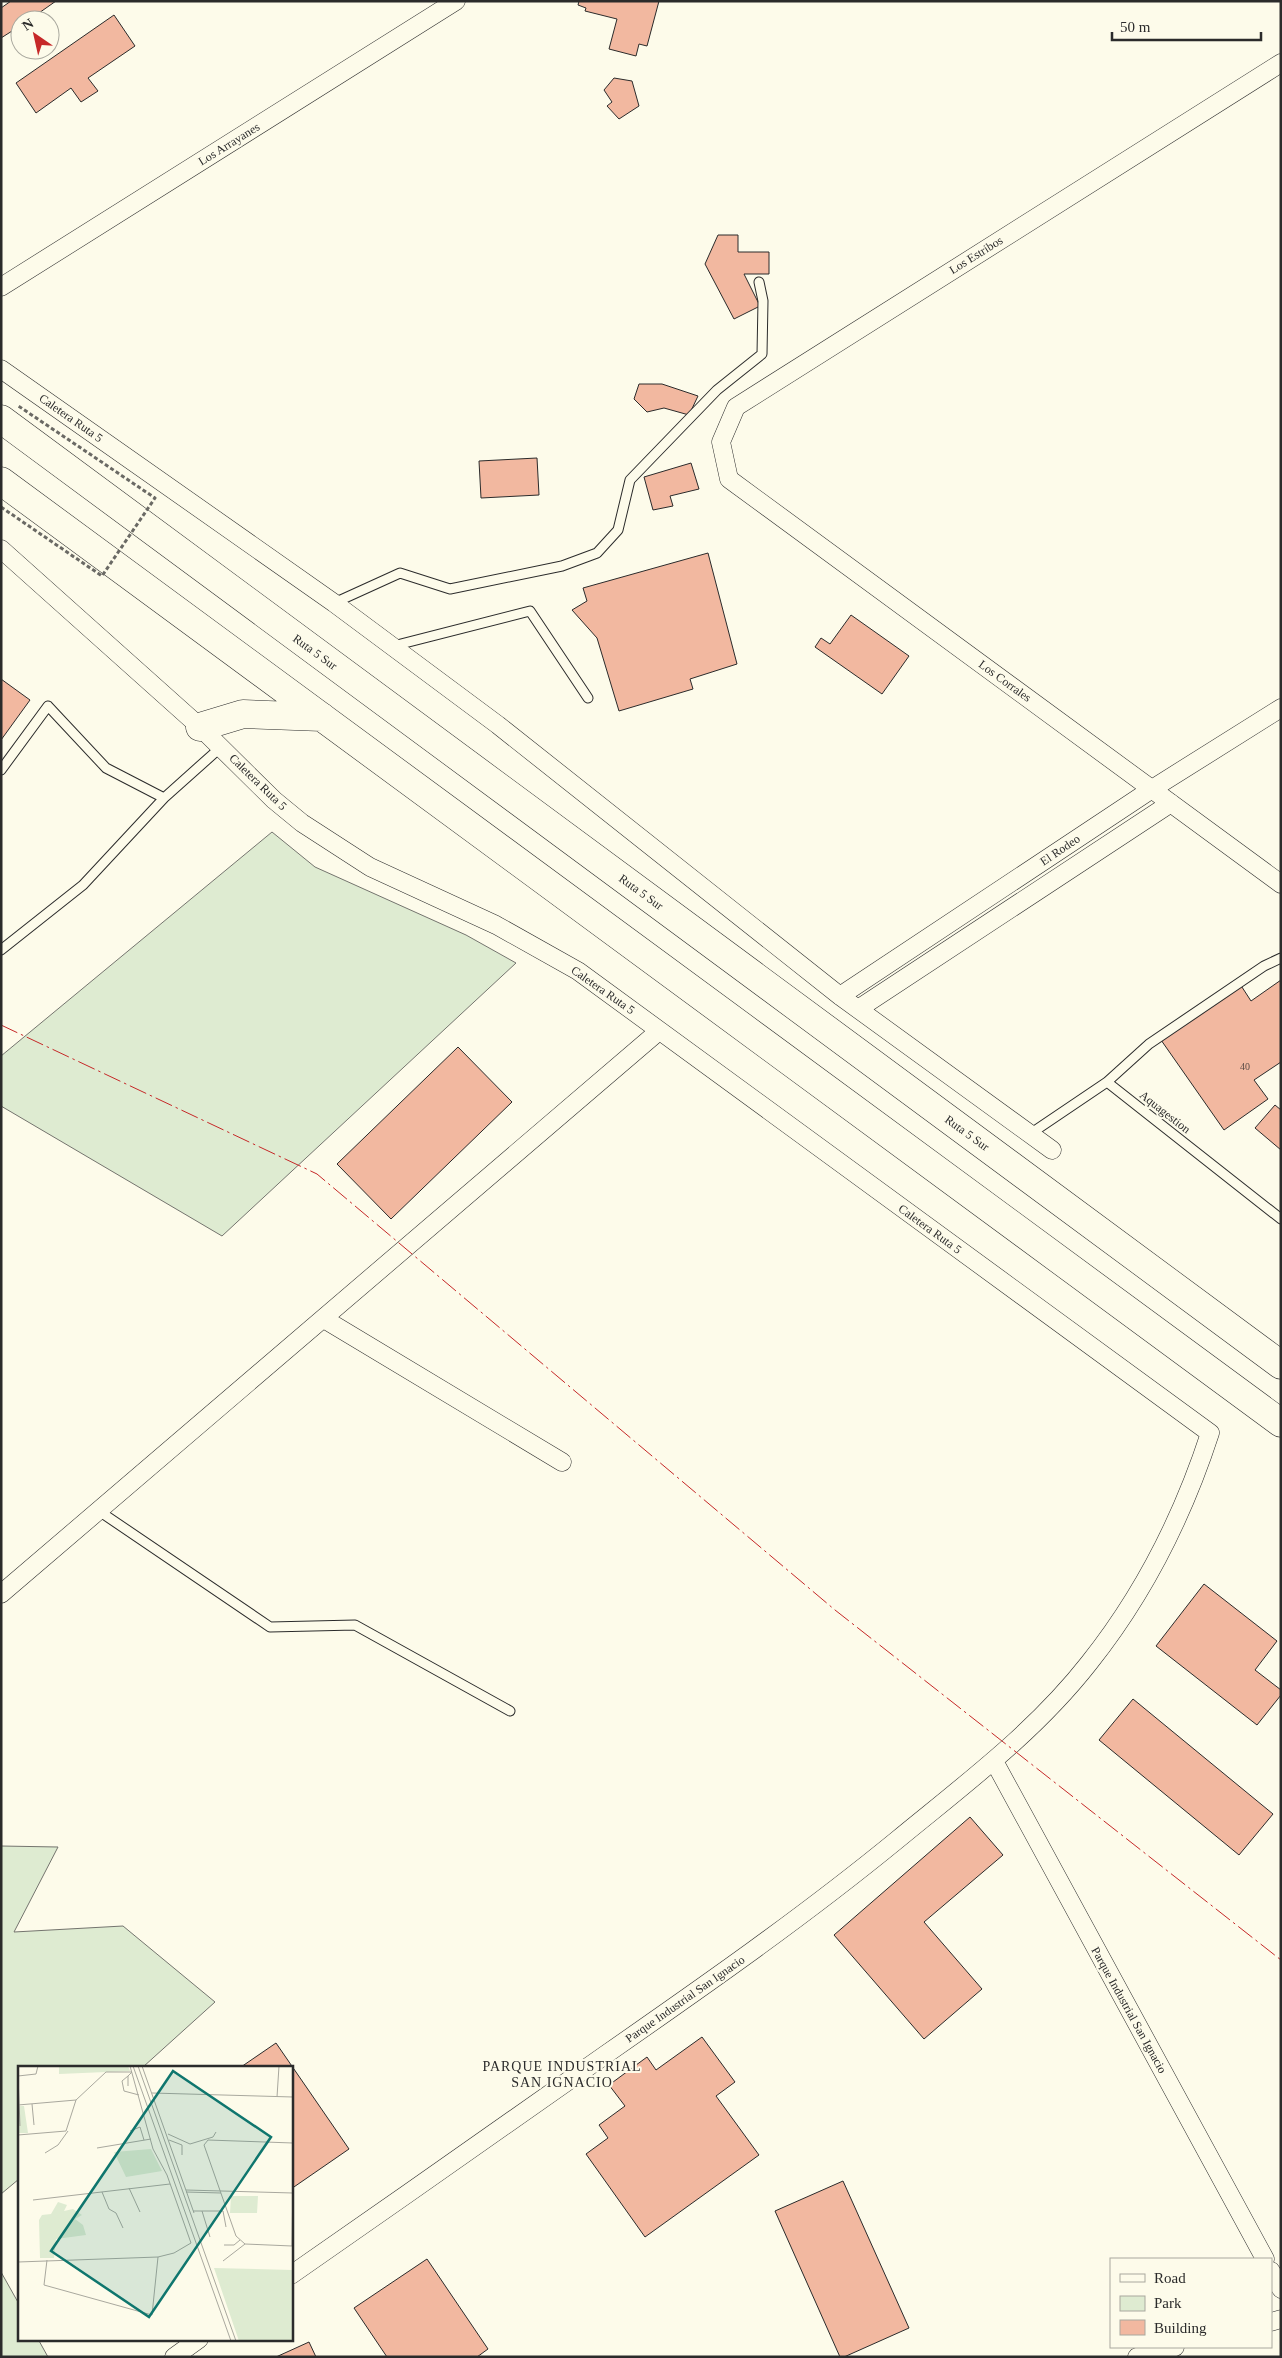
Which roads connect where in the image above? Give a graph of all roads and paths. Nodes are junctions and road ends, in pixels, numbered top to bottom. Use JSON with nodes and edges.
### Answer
{"nodes":[{"id":1,"x":456,"y":1,"type":"edge"},
{"id":2,"x":1281,"y":63,"type":"edge"},
{"id":3,"x":759,"y":282,"type":"dead end"},
{"id":4,"x":1,"y":287,"type":"edge"},
{"id":5,"x":1,"y":369,"type":"edge"},
{"id":6,"x":9,"y":412,"type":"edge"},
{"id":7,"x":729,"y":478,"type":"joint"},
{"id":8,"x":1,"y":481,"type":"edge"},
{"id":9,"x":1,"y":507,"type":"edge"},
{"id":10,"x":1,"y":549,"type":"edge"},
{"id":11,"x":334,"y":603,"type":"junction"},
{"id":12,"x":392,"y":646,"type":"junction"},
{"id":13,"x":588,"y":698,"type":"dead end"},
{"id":14,"x":1281,"y":708,"type":"edge"},
{"id":15,"x":322,"y":717,"type":"junction"},
{"id":16,"x":200,"y":727,"type":"junction"},
{"id":17,"x":221,"y":747,"type":"junction"},
{"id":18,"x":1,"y":770,"type":"edge"},
{"id":19,"x":1152,"y":789,"type":"junction"},
{"id":20,"x":164,"y":798,"type":"junction"},
{"id":21,"x":1170,"y":803,"type":"junction"},
{"id":22,"x":1281,"y":884,"type":"edge"},
{"id":23,"x":1,"y":950,"type":"edge"},
{"id":24,"x":1281,"y":958,"type":"edge"},
{"id":25,"x":840,"y":996,"type":"junction"},
{"id":26,"x":858,"y":1009,"type":"junction"},
{"id":27,"x":659,"y":1031,"type":"junction"},
{"id":28,"x":1107,"y":1082,"type":"junction"},
{"id":29,"x":1030,"y":1134,"type":"junction"},
{"id":30,"x":1052,"y":1150,"type":"dead end"},
{"id":31,"x":1281,"y":1219,"type":"edge"},
{"id":32,"x":324,"y":1319,"type":"junction"},
{"id":33,"x":1281,"y":1365,"type":"edge"},
{"id":34,"x":1281,"y":1423,"type":"edge"},
{"id":35,"x":1210,"y":1433,"type":"joint"},
{"id":36,"x":562,"y":1462,"type":"dead end"},
{"id":37,"x":99,"y":1511,"type":"junction"},
{"id":38,"x":1,"y":1594,"type":"edge"},
{"id":39,"x":510,"y":1711,"type":"dead end"},
{"id":40,"x":994,"y":1761,"type":"junction"},
{"id":41,"x":1264,"y":2258,"type":"edge"},
{"id":42,"x":1272,"y":2273,"type":"edge"},
{"id":43,"x":292,"y":2274,"type":"edge"},
{"id":44,"x":1281,"y":2289,"type":"edge"},
{"id":45,"x":198,"y":2340,"type":"edge"},
{"id":46,"x":1171,"y":2348,"type":"edge"},
{"id":47,"x":174,"y":2357,"type":"edge"},
{"id":48,"x":1137,"y":2357,"type":"edge"}],
"edges":[{"from":1,"to":4,"type":"street","name":"Los Arrayanes"},
{"from":2,"to":7,"type":"street","name":"Los Estribos"},
{"from":3,"to":11,"type":"lane"},
{"from":5,"to":11,"type":"street","name":"Caletera Ruta 5"},
{"from":6,"to":9,"type":"path","bridge":true},
{"from":6,"to":33,"type":"highway","name":"Ruta 5 Sur"},
{"from":7,"to":19,"type":"street","name":"Los Corrales"},
{"from":8,"to":15,"type":"highway"},
{"from":10,"to":16,"type":"street","name":"Caletera Ruta 5"},
{"from":11,"to":12,"type":"street","name":"Caletera Ruta 5"},
{"from":12,"to":13,"type":"lane"},
{"from":12,"to":25,"type":"street","name":"Caletera Ruta 5"},
{"from":14,"to":19,"type":"street","name":"El Rodeo"},
{"from":15,"to":16,"type":"highway"},
{"from":15,"to":34,"type":"highway"},
{"from":16,"to":17,"type":"street","name":"Caletera Ruta 5"},
{"from":17,"to":20,"type":"lane"},
{"from":17,"to":27,"type":"street","name":"Caletera Ruta 5"},
{"from":18,"to":20,"type":"lane"},
{"from":19,"to":21,"type":"street","name":"Los Corrales"},
{"from":19,"to":25,"type":"street","name":"El Rodeo"},
{"from":20,"to":23,"type":"lane"},
{"from":21,"to":22,"type":"street","name":"Los Corrales"},
{"from":21,"to":26,"type":"street","name":"El Rodeo"},
{"from":24,"to":28,"type":"lane"},
{"from":25,"to":26,"type":"street","name":"Caletera Ruta 5"},
{"from":26,"to":29,"type":"street","name":"Caletera Ruta 5"},
{"from":27,"to":32,"type":"street"},
{"from":27,"to":35,"type":"street","name":"Caletera Ruta 5"},
{"from":28,"to":29,"type":"lane"},
{"from":28,"to":31,"type":"lane","name":"Aquagestion"},
{"from":29,"to":30,"type":"street","name":"Caletera Ruta 5"},
{"from":32,"to":36,"type":"street"},
{"from":32,"to":37,"type":"street"},
{"from":35,"to":40,"type":"street","name":"Parque Industrial San Ignacio"},
{"from":37,"to":38,"type":"street"},
{"from":37,"to":39,"type":"lane"},
{"from":40,"to":41,"type":"street","name":"Parque Industrial San Ignacio"},
{"from":40,"to":43,"type":"street","name":"Parque Industrial San Ignacio"},
{"from":42,"to":44,"type":"street"},
{"from":45,"to":47,"type":"street"},
{"from":46,"to":48,"type":"street"}]}
